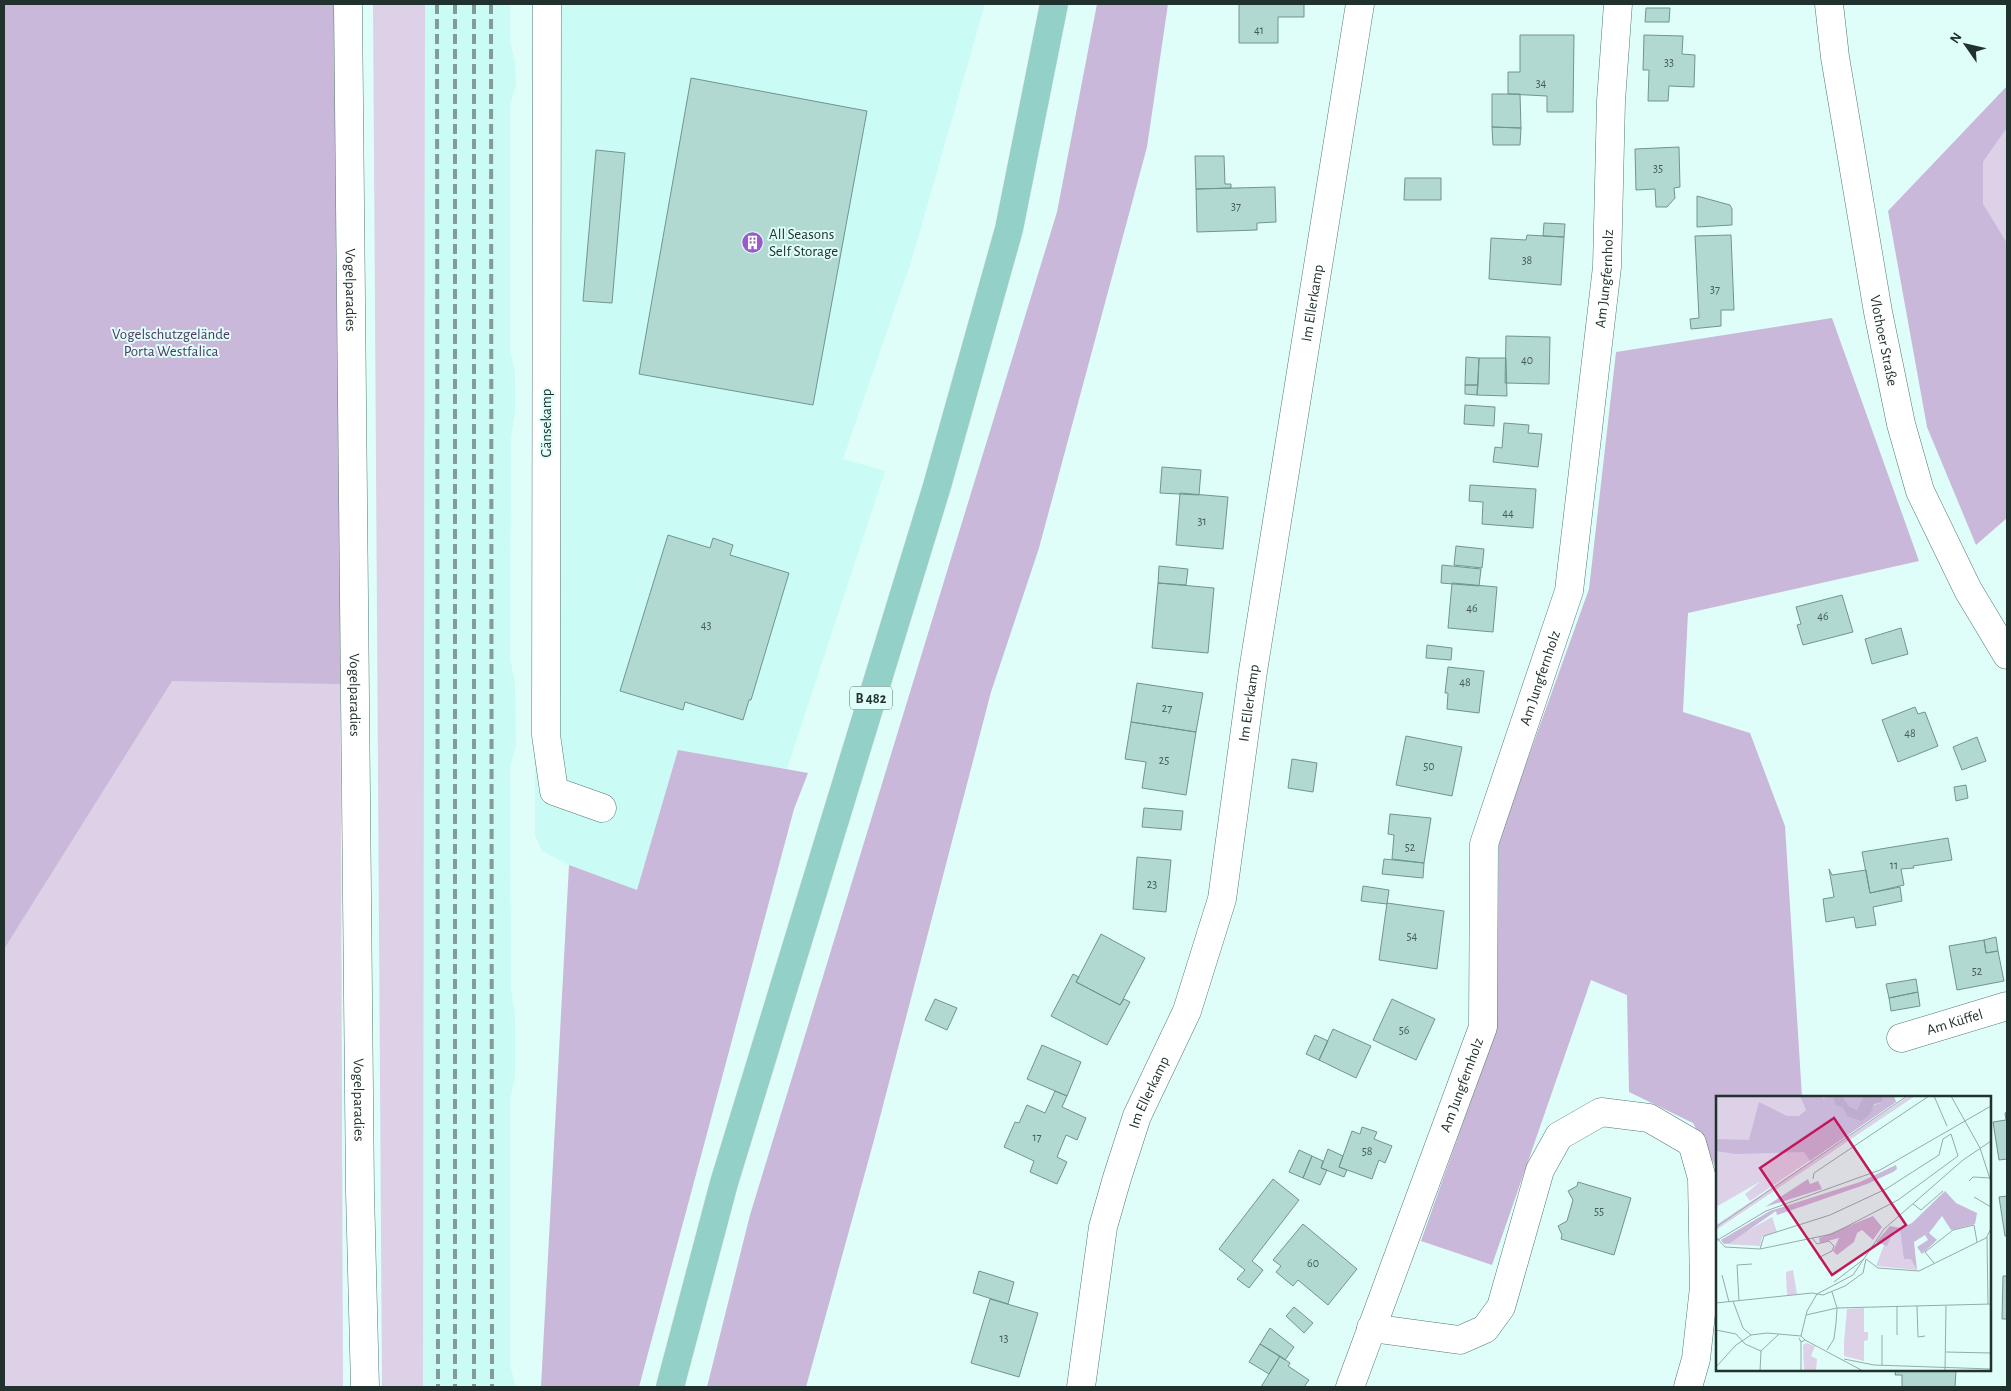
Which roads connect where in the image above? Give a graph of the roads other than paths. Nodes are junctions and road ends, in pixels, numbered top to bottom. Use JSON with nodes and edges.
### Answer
{"nodes":[{"id":1,"x":348,"y":4,"type":"edge"},
{"id":2,"x":547,"y":4,"type":"edge"},
{"id":3,"x":1054,"y":4,"type":"edge"},
{"id":4,"x":1360,"y":4,"type":"edge"},
{"id":5,"x":1618,"y":4,"type":"edge"},
{"id":6,"x":1829,"y":4,"type":"edge"},
{"id":7,"x":2007,"y":656,"type":"edge"},
{"id":8,"x":602,"y":808,"type":"dead end"},
{"id":9,"x":2007,"y":1006,"type":"edge"},
{"id":10,"x":1902,"y":1038,"type":"dead end"},
{"id":11,"x":1371,"y":1328,"type":"junction"},
{"id":12,"x":365,"y":1387,"type":"edge"},
{"id":13,"x":670,"y":1387,"type":"edge"},
{"id":14,"x":1081,"y":1387,"type":"edge"},
{"id":15,"x":1350,"y":1387,"type":"edge"},
{"id":16,"x":1688,"y":1387,"type":"edge"}],
"edges":[{"from":1,"to":12,"type":"street","name":"Vogelparadies"},
{"from":2,"to":8,"type":"street","name":"Gänsekamp"},
{"from":3,"to":13,"type":"main road","number":"B 482"},
{"from":4,"to":14,"type":"street","name":"Im Ellerkamp"},
{"from":5,"to":11,"type":"street","name":"Am Jungfernholz"},
{"from":6,"to":7,"type":"street","name":"Vlothoer Straße"},
{"from":9,"to":10,"type":"street","name":"Am Küffel"},
{"from":11,"to":15,"type":"street","name":"Am Jungfernholz"},
{"from":11,"to":16,"type":"street"}]}
